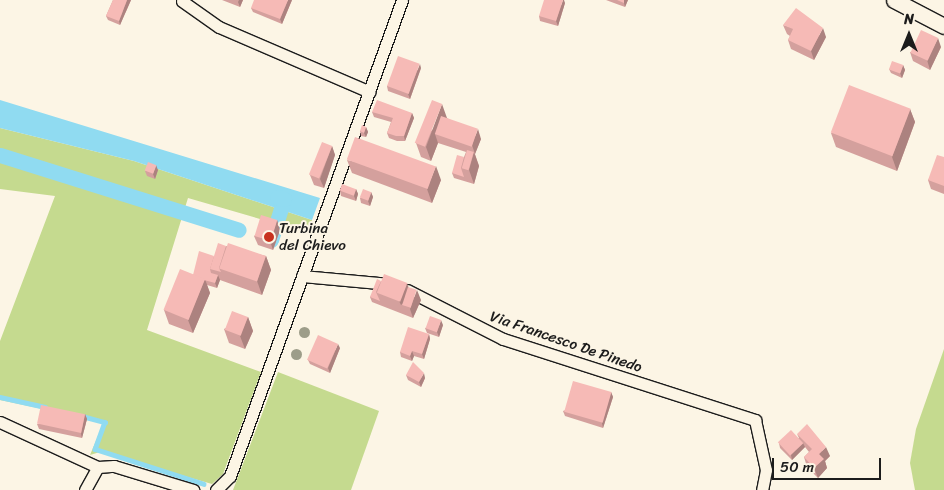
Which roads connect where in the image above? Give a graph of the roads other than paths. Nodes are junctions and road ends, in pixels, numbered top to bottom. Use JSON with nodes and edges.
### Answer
{"nodes":[{"id":1,"x":402,"y":0,"type":"edge"},
{"id":2,"x":894,"y":0,"type":"edge"},
{"id":3,"x":182,"y":1,"type":"edge"},
{"id":4,"x":944,"y":26,"type":"edge"},
{"id":5,"x":370,"y":92,"type":"junction"},
{"id":6,"x":302,"y":276,"type":"junction"},
{"id":7,"x":0,"y":422,"type":"edge"},
{"id":8,"x":98,"y":467,"type":"junction"},
{"id":9,"x":86,"y":490,"type":"edge"},
{"id":10,"x":194,"y":490,"type":"edge"},
{"id":11,"x":216,"y":490,"type":"edge"},
{"id":12,"x":762,"y":490,"type":"edge"}],
"edges":[{"from":1,"to":5,"type":"street"},
{"from":2,"to":4,"type":"street"},
{"from":3,"to":5,"type":"street"},
{"from":5,"to":6,"type":"street"},
{"from":6,"to":11,"type":"street"},
{"from":6,"to":12,"type":"street","name":"Via Francesco De Pinedo"},
{"from":7,"to":8,"type":"street"},
{"from":8,"to":9,"type":"street"},
{"from":8,"to":10,"type":"street"}]}
